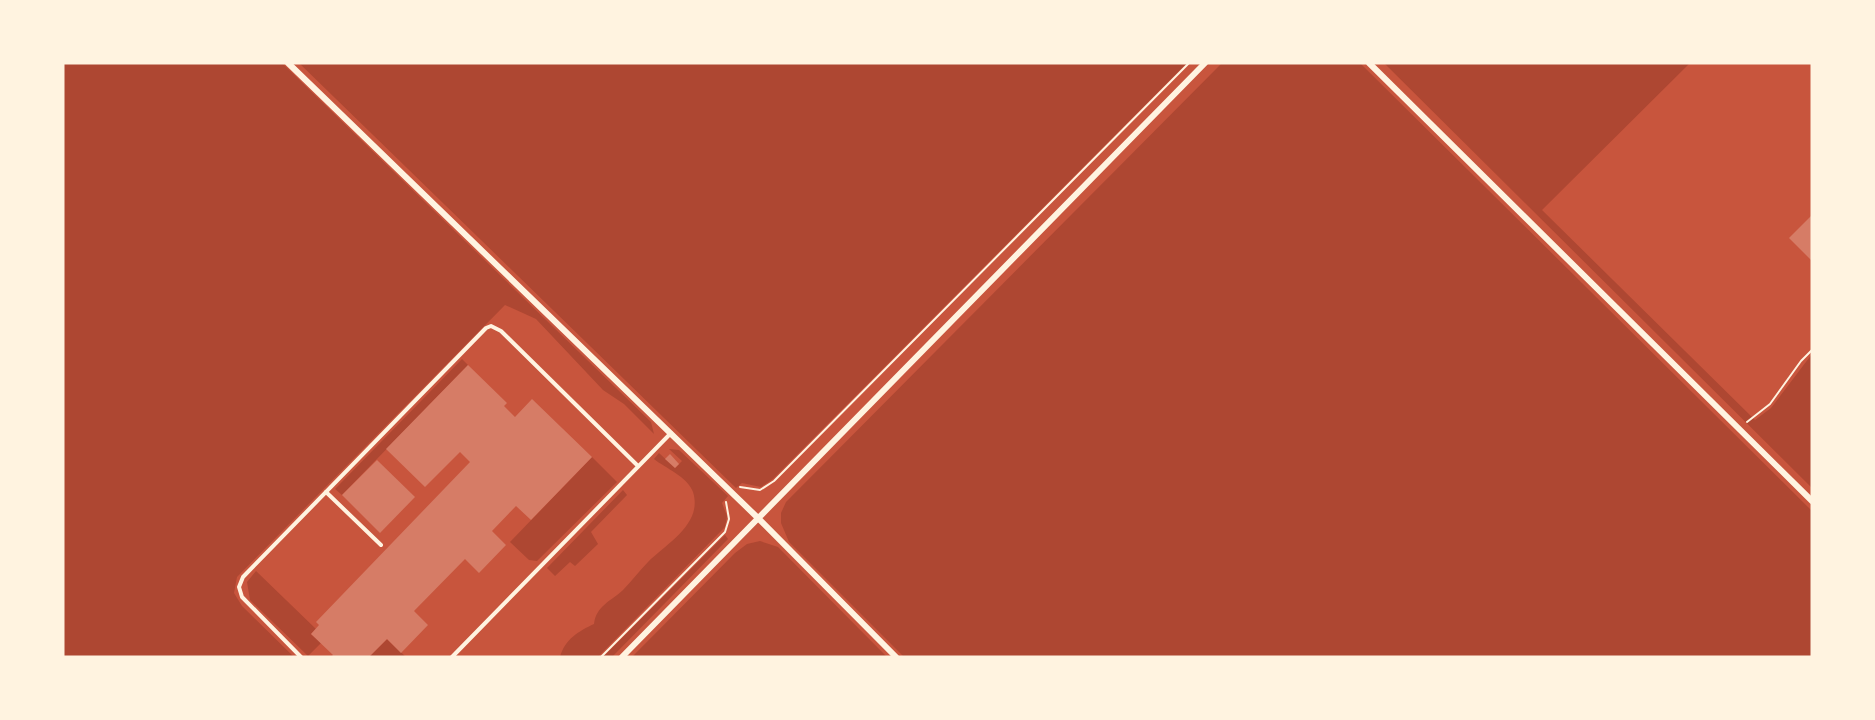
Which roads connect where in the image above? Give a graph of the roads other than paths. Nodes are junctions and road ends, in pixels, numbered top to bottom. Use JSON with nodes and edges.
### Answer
{"nodes":[{"id":1,"x":288,"y":63,"type":"edge"},
{"id":2,"x":1205,"y":63,"type":"edge"},
{"id":3,"x":1369,"y":63,"type":"edge"},
{"id":4,"x":671,"y":433,"type":"junction"},
{"id":5,"x":638,"y":466,"type":"junction"},
{"id":6,"x":326,"y":492,"type":"junction"},
{"id":7,"x":1812,"y":501,"type":"edge"},
{"id":8,"x":759,"y":519,"type":"junction"},
{"id":9,"x":381,"y":544,"type":"dead end"},
{"id":10,"x":301,"y":657,"type":"edge"},
{"id":11,"x":452,"y":657,"type":"edge"},
{"id":12,"x":622,"y":657,"type":"edge"},
{"id":13,"x":896,"y":657,"type":"edge"}],
"edges":[{"from":1,"to":4,"type":"street"},
{"from":2,"to":8,"type":"street"},
{"from":3,"to":7,"type":"street"},
{"from":4,"to":5,"type":"lane"},
{"from":4,"to":8,"type":"street"},
{"from":5,"to":6,"type":"lane"},
{"from":5,"to":11,"type":"lane"},
{"from":6,"to":9,"type":"lane"},
{"from":6,"to":10,"type":"lane"},
{"from":8,"to":12,"type":"street"},
{"from":8,"to":13,"type":"street"}]}
